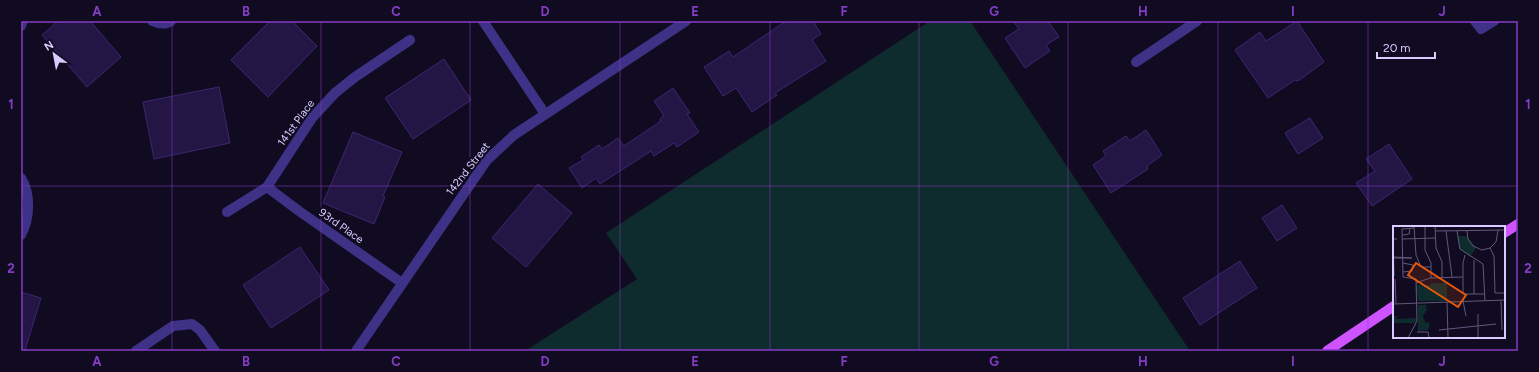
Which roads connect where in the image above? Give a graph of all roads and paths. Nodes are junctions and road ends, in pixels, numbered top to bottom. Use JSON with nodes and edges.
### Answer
{"nodes":[{"id":1,"x":23,"y":21,"type":"edge"},
{"id":2,"x":152,"y":21,"type":"edge"},
{"id":3,"x":171,"y":21,"type":"edge"},
{"id":4,"x":483,"y":21,"type":"edge"},
{"id":5,"x":686,"y":21,"type":"edge"},
{"id":6,"x":1197,"y":21,"type":"edge"},
{"id":7,"x":1476,"y":21,"type":"edge"},
{"id":8,"x":1494,"y":21,"type":"edge"},
{"id":9,"x":21,"y":26,"type":"edge"},
{"id":10,"x":410,"y":40,"type":"dead end"},
{"id":11,"x":1136,"y":62,"type":"dead end"},
{"id":12,"x":545,"y":114,"type":"junction"},
{"id":13,"x":21,"y":178,"type":"edge"},
{"id":14,"x":267,"y":187,"type":"junction"},
{"id":15,"x":227,"y":212,"type":"dead end"},
{"id":16,"x":1518,"y":224,"type":"edge"},
{"id":17,"x":1505,"y":232,"type":"edge"},
{"id":18,"x":21,"y":235,"type":"edge"},
{"id":19,"x":402,"y":283,"type":"junction"},
{"id":20,"x":1393,"y":307,"type":"edge"},
{"id":21,"x":136,"y":351,"type":"edge"},
{"id":22,"x":215,"y":351,"type":"edge"},
{"id":23,"x":356,"y":351,"type":"edge"},
{"id":24,"x":1326,"y":351,"type":"edge"}],
"edges":[{"from":1,"to":9,"type":"street"},
{"from":2,"to":3,"type":"street"},
{"from":4,"to":12,"type":"street"},
{"from":5,"to":12,"type":"street","name":"142nd Street"},
{"from":6,"to":11,"type":"street"},
{"from":7,"to":8,"type":"street"},
{"from":10,"to":14,"type":"street","name":"141st Place"},
{"from":12,"to":19,"type":"street","name":"142nd Street"},
{"from":13,"to":18,"type":"street"},
{"from":14,"to":15,"type":"street","name":"141st Place"},
{"from":14,"to":19,"type":"street","name":"93rd Place"},
{"from":16,"to":17,"type":"main road"},
{"from":19,"to":23,"type":"street","name":"142nd Street"},
{"from":20,"to":24,"type":"main road"},
{"from":21,"to":22,"type":"street"}]}
